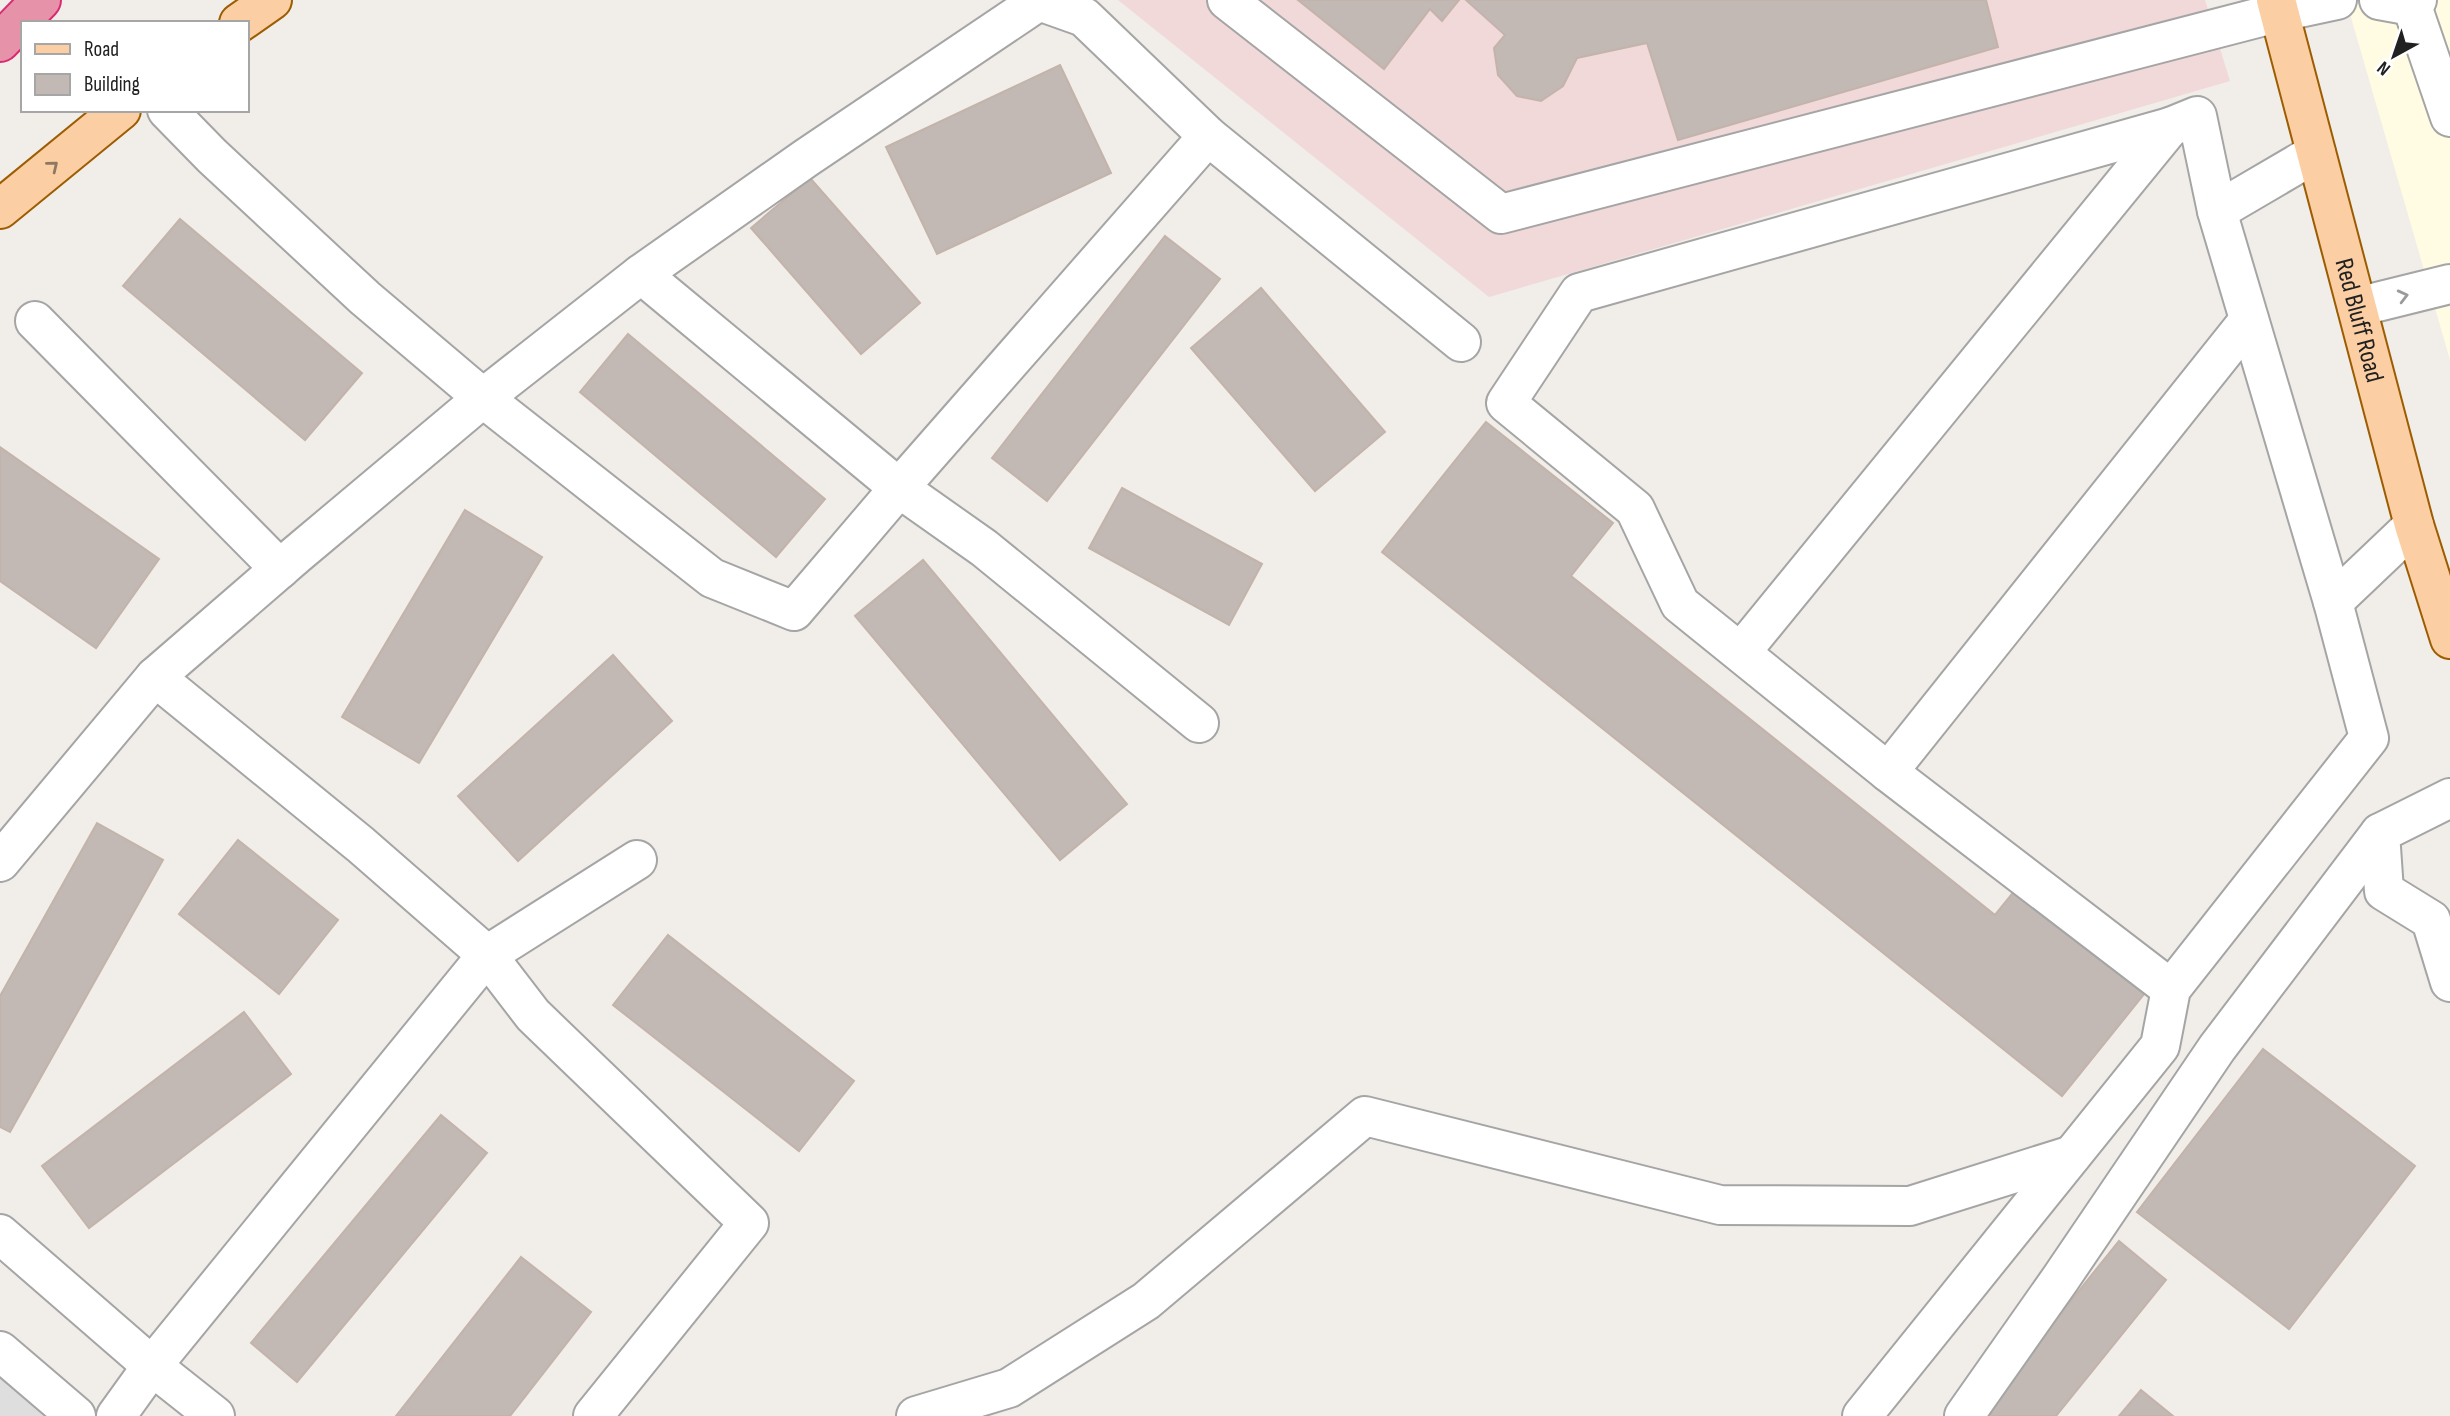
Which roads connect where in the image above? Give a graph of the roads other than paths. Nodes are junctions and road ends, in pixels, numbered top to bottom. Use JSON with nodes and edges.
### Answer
{"nodes":[{"id":1,"x":41,"y":0,"type":"edge"},
{"id":2,"x":272,"y":0,"type":"edge"},
{"id":3,"x":1227,"y":0,"type":"edge"},
{"id":4,"x":2337,"y":0,"type":"edge"},
{"id":5,"x":2403,"y":2,"type":"edge"},
{"id":6,"x":2278,"y":6,"type":"edge"},
{"id":7,"x":242,"y":21,"type":"edge"},
{"id":8,"x":0,"y":42,"type":"edge"},
{"id":9,"x":119,"y":112,"type":"edge"},
{"id":10,"x":169,"y":112,"type":"edge"},
{"id":11,"x":2450,"y":117,"type":"edge"},
{"id":12,"x":2170,"y":127,"type":"junction"},
{"id":13,"x":1208,"y":136,"type":"junction"},
{"id":14,"x":2316,"y":153,"type":"junction"},
{"id":15,"x":0,"y":209,"type":"edge"},
{"id":16,"x":2217,"y":211,"type":"junction"},
{"id":17,"x":641,"y":274,"type":"junction"},
{"id":18,"x":2450,"y":284,"type":"edge"},
{"id":19,"x":2357,"y":307,"type":"junction"},
{"id":20,"x":2249,"y":320,"type":"junction"},
{"id":21,"x":35,"y":321,"type":"dead end"},
{"id":22,"x":1461,"y":342,"type":"dead end"},
{"id":23,"x":483,"y":398,"type":"junction"},
{"id":24,"x":899,"y":488,"type":"junction"},
{"id":25,"x":2414,"y":525,"type":"junction"},
{"id":26,"x":280,"y":569,"type":"junction"},
{"id":27,"x":2333,"y":602,"type":"junction"},
{"id":28,"x":2450,"y":639,"type":"edge"},
{"id":29,"x":1741,"y":653,"type":"junction"},
{"id":30,"x":155,"y":677,"type":"junction"},
{"id":31,"x":1199,"y":723,"type":"dead end"},
{"id":32,"x":1888,"y":772,"type":"junction"},
{"id":33,"x":2450,"y":798,"type":"edge"},
{"id":34,"x":2380,"y":832,"type":"junction"},
{"id":35,"x":638,"y":860,"type":"dead end"},
{"id":36,"x":0,"y":862,"type":"edge"},
{"id":37,"x":487,"y":955,"type":"junction"},
{"id":38,"x":2450,"y":982,"type":"edge"},
{"id":39,"x":2171,"y":989,"type":"junction"},
{"id":40,"x":2072,"y":1155,"type":"junction"},
{"id":41,"x":0,"y":1234,"type":"edge"},
{"id":42,"x":0,"y":1350,"type":"edge"},
{"id":43,"x":152,"y":1366,"type":"junction"},
{"id":44,"x":76,"y":1416,"type":"edge"},
{"id":45,"x":116,"y":1416,"type":"edge"},
{"id":46,"x":215,"y":1416,"type":"edge"},
{"id":47,"x":593,"y":1416,"type":"edge"},
{"id":48,"x":916,"y":1416,"type":"edge"},
{"id":49,"x":1862,"y":1416,"type":"edge"},
{"id":50,"x":1964,"y":1416,"type":"edge"}],
"edges":[{"from":1,"to":8,"type":"highway"},
{"from":2,"to":7,"type":"main road"},
{"from":3,"to":6,"type":"lane"},
{"from":4,"to":6,"type":"lane"},
{"from":5,"to":11,"type":"lane"},
{"from":6,"to":14,"type":"main road","name":"Red Bluff Road"},
{"from":15,"to":9,"type":"main road","one_way":true},
{"from":10,"to":23,"type":"lane"},
{"from":12,"to":16,"type":"lane"},
{"from":12,"to":29,"type":"lane"},
{"from":12,"to":29,"type":"lane"},
{"from":13,"to":17,"type":"lane"},
{"from":13,"to":22,"type":"lane"},
{"from":13,"to":24,"type":"lane"},
{"from":14,"to":16,"type":"lane"},
{"from":14,"to":19,"type":"main road","name":"Red Bluff Road"},
{"from":16,"to":20,"type":"lane"},
{"from":17,"to":23,"type":"lane"},
{"from":17,"to":24,"type":"lane"},
{"from":19,"to":18,"type":"lane","one_way":true},
{"from":19,"to":25,"type":"main road","name":"Red Bluff Road"},
{"from":20,"to":27,"type":"lane"},
{"from":20,"to":32,"type":"lane"},
{"from":21,"to":26,"type":"lane"},
{"from":23,"to":24,"type":"lane"},
{"from":23,"to":26,"type":"lane"},
{"from":24,"to":31,"type":"lane"},
{"from":25,"to":27,"type":"lane"},
{"from":25,"to":28,"type":"main road","name":"Red Bluff Road"},
{"from":26,"to":30,"type":"lane"},
{"from":27,"to":39,"type":"lane"},
{"from":29,"to":32,"type":"lane"},
{"from":30,"to":36,"type":"lane"},
{"from":30,"to":37,"type":"lane"},
{"from":32,"to":39,"type":"lane"},
{"from":33,"to":34,"type":"lane"},
{"from":34,"to":38,"type":"lane"},
{"from":34,"to":50,"type":"lane"},
{"from":35,"to":37,"type":"lane"},
{"from":37,"to":43,"type":"lane"},
{"from":37,"to":47,"type":"lane"},
{"from":39,"to":40,"type":"lane"},
{"from":40,"to":48,"type":"lane"},
{"from":40,"to":49,"type":"lane"},
{"from":41,"to":43,"type":"lane"},
{"from":42,"to":44,"type":"lane"},
{"from":43,"to":45,"type":"lane"},
{"from":43,"to":46,"type":"lane"}]}
